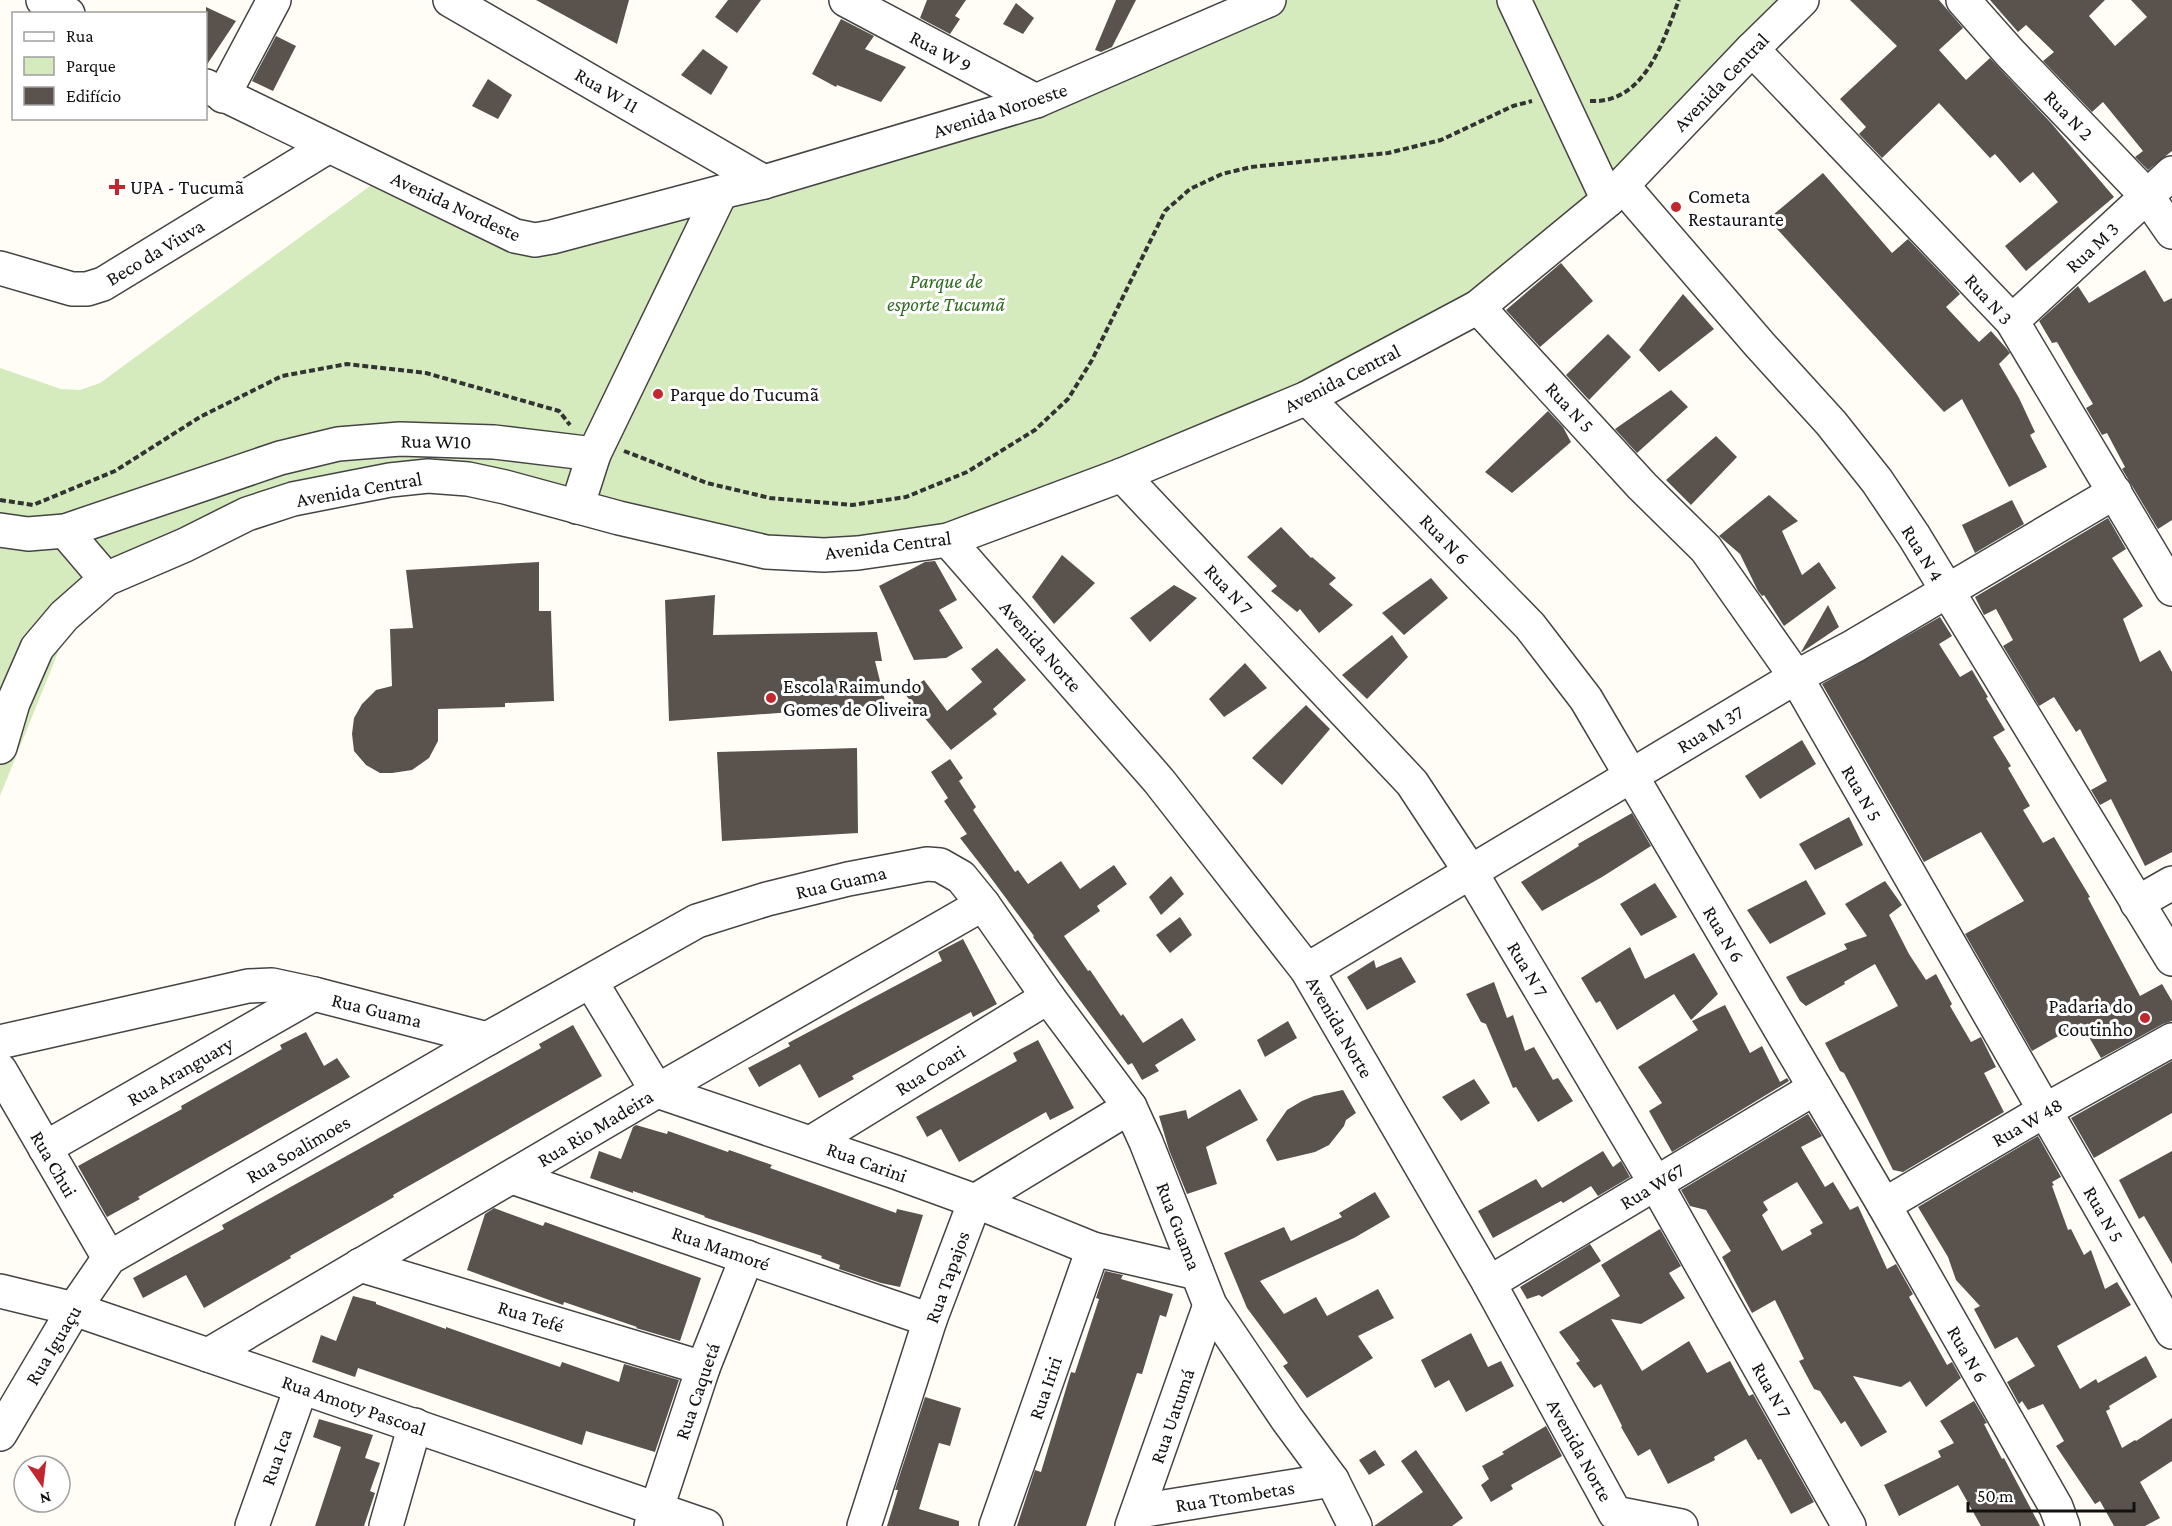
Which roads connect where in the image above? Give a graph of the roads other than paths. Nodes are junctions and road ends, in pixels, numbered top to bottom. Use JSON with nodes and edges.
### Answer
{"nodes":[{"id":1,"x":43,"y":0,"type":"edge"},
{"id":2,"x":274,"y":0,"type":"edge"},
{"id":3,"x":846,"y":0,"type":"edge"},
{"id":4,"x":1267,"y":0,"type":"edge"},
{"id":5,"x":1514,"y":0,"type":"edge"},
{"id":6,"x":1802,"y":0,"type":"edge"},
{"id":7,"x":1963,"y":0,"type":"edge"},
{"id":8,"x":463,"y":3,"type":"edge"},
{"id":9,"x":64,"y":12,"type":"edge"},
{"id":10,"x":1752,"y":49,"type":"junction"},
{"id":11,"x":214,"y":91,"type":"edge"},
{"id":12,"x":1036,"y":101,"type":"junction"},
{"id":13,"x":329,"y":146,"type":"junction"},
{"id":14,"x":2172,"y":173,"type":"edge"},
{"id":15,"x":764,"y":182,"type":"junction"},
{"id":16,"x":721,"y":192,"type":"junction"},
{"id":17,"x":1615,"y":192,"type":"junction"},
{"id":18,"x":2147,"y":196,"type":"junction"},
{"id":19,"x":2172,"y":232,"type":"edge"},
{"id":20,"x":0,"y":268,"type":"edge"},
{"id":21,"x":1478,"y":307,"type":"junction"},
{"id":22,"x":2012,"y":321,"type":"junction"},
{"id":23,"x":1307,"y":398,"type":"junction"},
{"id":24,"x":594,"y":454,"type":"junction"},
{"id":25,"x":1122,"y":476,"type":"junction"},
{"id":26,"x":2115,"y":492,"type":"junction"},
{"id":27,"x":577,"y":507,"type":"junction"},
{"id":28,"x":0,"y":530,"type":"edge"},
{"id":29,"x":65,"y":531,"type":"junction"},
{"id":30,"x":948,"y":540,"type":"junction"},
{"id":31,"x":106,"y":579,"type":"junction"},
{"id":32,"x":2172,"y":589,"type":"edge"},
{"id":33,"x":1947,"y":590,"type":"junction"},
{"id":34,"x":1796,"y":677,"type":"junction"},
{"id":35,"x":0,"y":747,"type":"edge"},
{"id":36,"x":1631,"y":776,"type":"junction"},
{"id":37,"x":1470,"y":871,"type":"junction"},
{"id":38,"x":2172,"y":883,"type":"edge"},
{"id":39,"x":2137,"y":903,"type":"junction"},
{"id":40,"x":983,"y":904,"type":"junction"},
{"id":41,"x":2172,"y":959,"type":"edge"},
{"id":42,"x":1307,"y":970,"type":"junction"},
{"id":43,"x":591,"y":982,"type":"junction"},
{"id":44,"x":314,"y":994,"type":"junction"},
{"id":45,"x":1047,"y":997,"type":"junction"},
{"id":46,"x":487,"y":1039,"type":"junction"},
{"id":47,"x":2172,"y":1040,"type":"edge"},
{"id":48,"x":0,"y":1046,"type":"edge"},
{"id":49,"x":1815,"y":1088,"type":"junction"},
{"id":50,"x":657,"y":1091,"type":"junction"},
{"id":51,"x":1130,"y":1107,"type":"junction"},
{"id":52,"x":2044,"y":1111,"type":"junction"},
{"id":53,"x":812,"y":1142,"type":"junction"},
{"id":54,"x":45,"y":1148,"type":"junction"},
{"id":55,"x":512,"y":1177,"type":"junction"},
{"id":56,"x":1656,"y":1184,"type":"junction"},
{"id":57,"x":975,"y":1201,"type":"junction"},
{"id":58,"x":1884,"y":1205,"type":"junction"},
{"id":59,"x":1093,"y":1249,"type":"junction"},
{"id":60,"x":747,"y":1257,"type":"junction"},
{"id":61,"x":109,"y":1258,"type":"junction"},
{"id":62,"x":360,"y":1265,"type":"junction"},
{"id":63,"x":1197,"y":1273,"type":"junction"},
{"id":64,"x":1490,"y":1283,"type":"junction"},
{"id":65,"x":0,"y":1291,"type":"edge"},
{"id":66,"x":1210,"y":1305,"type":"junction"},
{"id":67,"x":74,"y":1309,"type":"junction"},
{"id":68,"x":930,"y":1320,"type":"junction"},
{"id":69,"x":2172,"y":1332,"type":"edge"},
{"id":70,"x":208,"y":1355,"type":"junction"},
{"id":71,"x":703,"y":1368,"type":"junction"},
{"id":72,"x":301,"y":1388,"type":"junction"},
{"id":73,"x":416,"y":1425,"type":"junction"},
{"id":74,"x":0,"y":1434,"type":"edge"},
{"id":75,"x":1332,"y":1480,"type":"junction"},
{"id":76,"x":654,"y":1518,"type":"edge"},
{"id":77,"x":1135,"y":1518,"type":"edge"},
{"id":78,"x":1607,"y":1520,"type":"edge"},
{"id":79,"x":252,"y":1526,"type":"edge"},
{"id":80,"x":386,"y":1526,"type":"edge"},
{"id":81,"x":706,"y":1526,"type":"edge"},
{"id":82,"x":864,"y":1526,"type":"edge"},
{"id":83,"x":996,"y":1526,"type":"edge"},
{"id":84,"x":1355,"y":1526,"type":"edge"},
{"id":85,"x":1681,"y":1526,"type":"edge"},
{"id":86,"x":1849,"y":1526,"type":"edge"},
{"id":87,"x":2062,"y":1526,"type":"edge"}],
"edges":[{"from":1,"to":9,"type":"street"},
{"from":2,"to":11,"type":"street"},
{"from":3,"to":12,"type":"street","name":"Rua W 9"},
{"from":4,"to":12,"type":"street","name":"Avenida Noroeste"},
{"from":5,"to":17,"type":"street","name":"Rua N 4"},
{"from":6,"to":10,"type":"street","name":"Avenida Central"},
{"from":7,"to":18,"type":"street","name":"Rua N 2"},
{"from":8,"to":15,"type":"street","name":"Rua W 11"},
{"from":10,"to":17,"type":"street","name":"Avenida Central"},
{"from":10,"to":22,"type":"street","name":"Rua N 3"},
{"from":11,"to":13,"type":"street","name":"Avenida Nordeste"},
{"from":12,"to":15,"type":"street","name":"Avenida Noroeste"},
{"from":13,"to":16,"type":"street","name":"Avenida Nordeste"},
{"from":13,"to":20,"type":"street","name":"Beco da Viuva"},
{"from":14,"to":18,"type":"street","name":"Rua M 3"},
{"from":15,"to":16,"type":"street","name":"Avenida Noroeste"},
{"from":16,"to":24,"type":"street"},
{"from":17,"to":21,"type":"street","name":"Avenida Central"},
{"from":17,"to":33,"type":"street","name":"Rua N 4"},
{"from":18,"to":19,"type":"street","name":"Rua N 2"},
{"from":18,"to":22,"type":"street","name":"Rua M 3"},
{"from":21,"to":23,"type":"street","name":"Avenida Central"},
{"from":21,"to":34,"type":"street","name":"Rua N 5"},
{"from":22,"to":26,"type":"street","name":"Rua N 3"},
{"from":23,"to":25,"type":"street","name":"Avenida Central"},
{"from":23,"to":36,"type":"street","name":"Rua N 6"},
{"from":24,"to":27,"type":"street"},
{"from":24,"to":29,"type":"street","name":"Rua W10"},
{"from":25,"to":30,"type":"street","name":"Avenida Central"},
{"from":25,"to":37,"type":"street","name":"Rua N 7"},
{"from":26,"to":32,"type":"street","name":"Rua N 3"},
{"from":26,"to":33,"type":"street","name":"Rua M 37"},
{"from":27,"to":30,"type":"street","name":"Avenida Central"},
{"from":27,"to":31,"type":"street","name":"Avenida Central"},
{"from":28,"to":29,"type":"street","name":"Rua W10"},
{"from":29,"to":31,"type":"street"},
{"from":30,"to":42,"type":"street","name":"Avenida Norte"},
{"from":31,"to":35,"type":"street","name":"Avenida Central"},
{"from":33,"to":34,"type":"street","name":"Rua M 37"},
{"from":33,"to":39,"type":"street","name":"Rua N 4"},
{"from":34,"to":36,"type":"street","name":"Rua M 37"},
{"from":34,"to":52,"type":"street","name":"Rua N 5"},
{"from":36,"to":37,"type":"street","name":"Rua M 37"},
{"from":36,"to":49,"type":"street","name":"Rua N 6"},
{"from":37,"to":42,"type":"street","name":"Rua M 37"},
{"from":37,"to":56,"type":"street","name":"Rua N 7"},
{"from":38,"to":39,"type":"street"},
{"from":39,"to":41,"type":"street","name":"Rua N 4"},
{"from":40,"to":43,"type":"street","name":"Rua Guama"},
{"from":40,"to":45,"type":"street","name":"Rua Guama"},
{"from":40,"to":50,"type":"street","name":"Rua Rio Madeira"},
{"from":42,"to":64,"type":"street","name":"Avenida Norte"},
{"from":43,"to":46,"type":"street","name":"Rua Guama"},
{"from":43,"to":50,"type":"street"},
{"from":44,"to":46,"type":"street","name":"Rua Guama"},
{"from":44,"to":48,"type":"street","name":"Rua Guama"},
{"from":44,"to":54,"type":"street","name":"Rua Aranguary"},
{"from":45,"to":51,"type":"street","name":"Rua Guama"},
{"from":45,"to":53,"type":"street","name":"Rua Coari"},
{"from":46,"to":61,"type":"street","name":"Rua Soalimoes"},
{"from":47,"to":52,"type":"street","name":"Rua W 48"},
{"from":48,"to":54,"type":"street","name":"Rua Chui"},
{"from":49,"to":56,"type":"street","name":"Rua W67"},
{"from":49,"to":58,"type":"street","name":"Rua N 6"},
{"from":50,"to":53,"type":"street","name":"Rua Carini"},
{"from":50,"to":55,"type":"street","name":"Rua Rio Madeira"},
{"from":51,"to":57,"type":"street"},
{"from":51,"to":63,"type":"street","name":"Rua Guama"},
{"from":52,"to":58,"type":"street","name":"Rua W 48"},
{"from":52,"to":69,"type":"street","name":"Rua N 5"},
{"from":53,"to":57,"type":"street","name":"Rua Carini"},
{"from":54,"to":61,"type":"street","name":"Rua Chui"},
{"from":55,"to":60,"type":"street","name":"Rua Mamoré"},
{"from":55,"to":62,"type":"street","name":"Rua Rio Madeira"},
{"from":56,"to":64,"type":"street","name":"Rua W67"},
{"from":56,"to":86,"type":"street","name":"Rua N 7"},
{"from":57,"to":59,"type":"street","name":"Rua Carini"},
{"from":57,"to":68,"type":"street","name":"Rua Tapajos"},
{"from":58,"to":87,"type":"street","name":"Rua N 6"},
{"from":59,"to":63,"type":"street","name":"Rua Carini"},
{"from":59,"to":83,"type":"street","name":"Rua Iriri"},
{"from":60,"to":68,"type":"street","name":"Rua Mamoré"},
{"from":60,"to":71,"type":"street","name":"Rua Caquetá"},
{"from":61,"to":67,"type":"street","name":"Rua Iguaçu"},
{"from":62,"to":70,"type":"street","name":"Rua Rio Madeira"},
{"from":62,"to":71,"type":"street","name":"Rua Tefé"},
{"from":63,"to":66,"type":"street","name":"Rua Guama"},
{"from":64,"to":78,"type":"street","name":"Avenida Norte"},
{"from":65,"to":67,"type":"street","name":"Rua Amoty Pascoal"},
{"from":66,"to":75,"type":"street","name":"Rua Guama"},
{"from":66,"to":77,"type":"street","name":"Rua Uatumá"},
{"from":67,"to":70,"type":"street","name":"Rua Amoty Pascoal"},
{"from":67,"to":74,"type":"street","name":"Rua Iguaçu"},
{"from":68,"to":82,"type":"street","name":"Rua Tapajos"},
{"from":70,"to":72,"type":"street","name":"Rua Amoty Pascoal"},
{"from":71,"to":76,"type":"street","name":"Rua Caquetá"},
{"from":72,"to":73,"type":"street","name":"Rua Amoty Pascoal"},
{"from":72,"to":79,"type":"street","name":"Rua Ica"},
{"from":73,"to":76,"type":"street","name":"Rua Amoty Pascoal"},
{"from":73,"to":80,"type":"street"},
{"from":75,"to":77,"type":"street","name":"Rua Ttombetas"},
{"from":75,"to":84,"type":"street","name":"Rua Guama"},
{"from":76,"to":81,"type":"street","name":"Rua Amoty Pascoal"},
{"from":78,"to":85,"type":"street","name":"Avenida Norte"}]}
